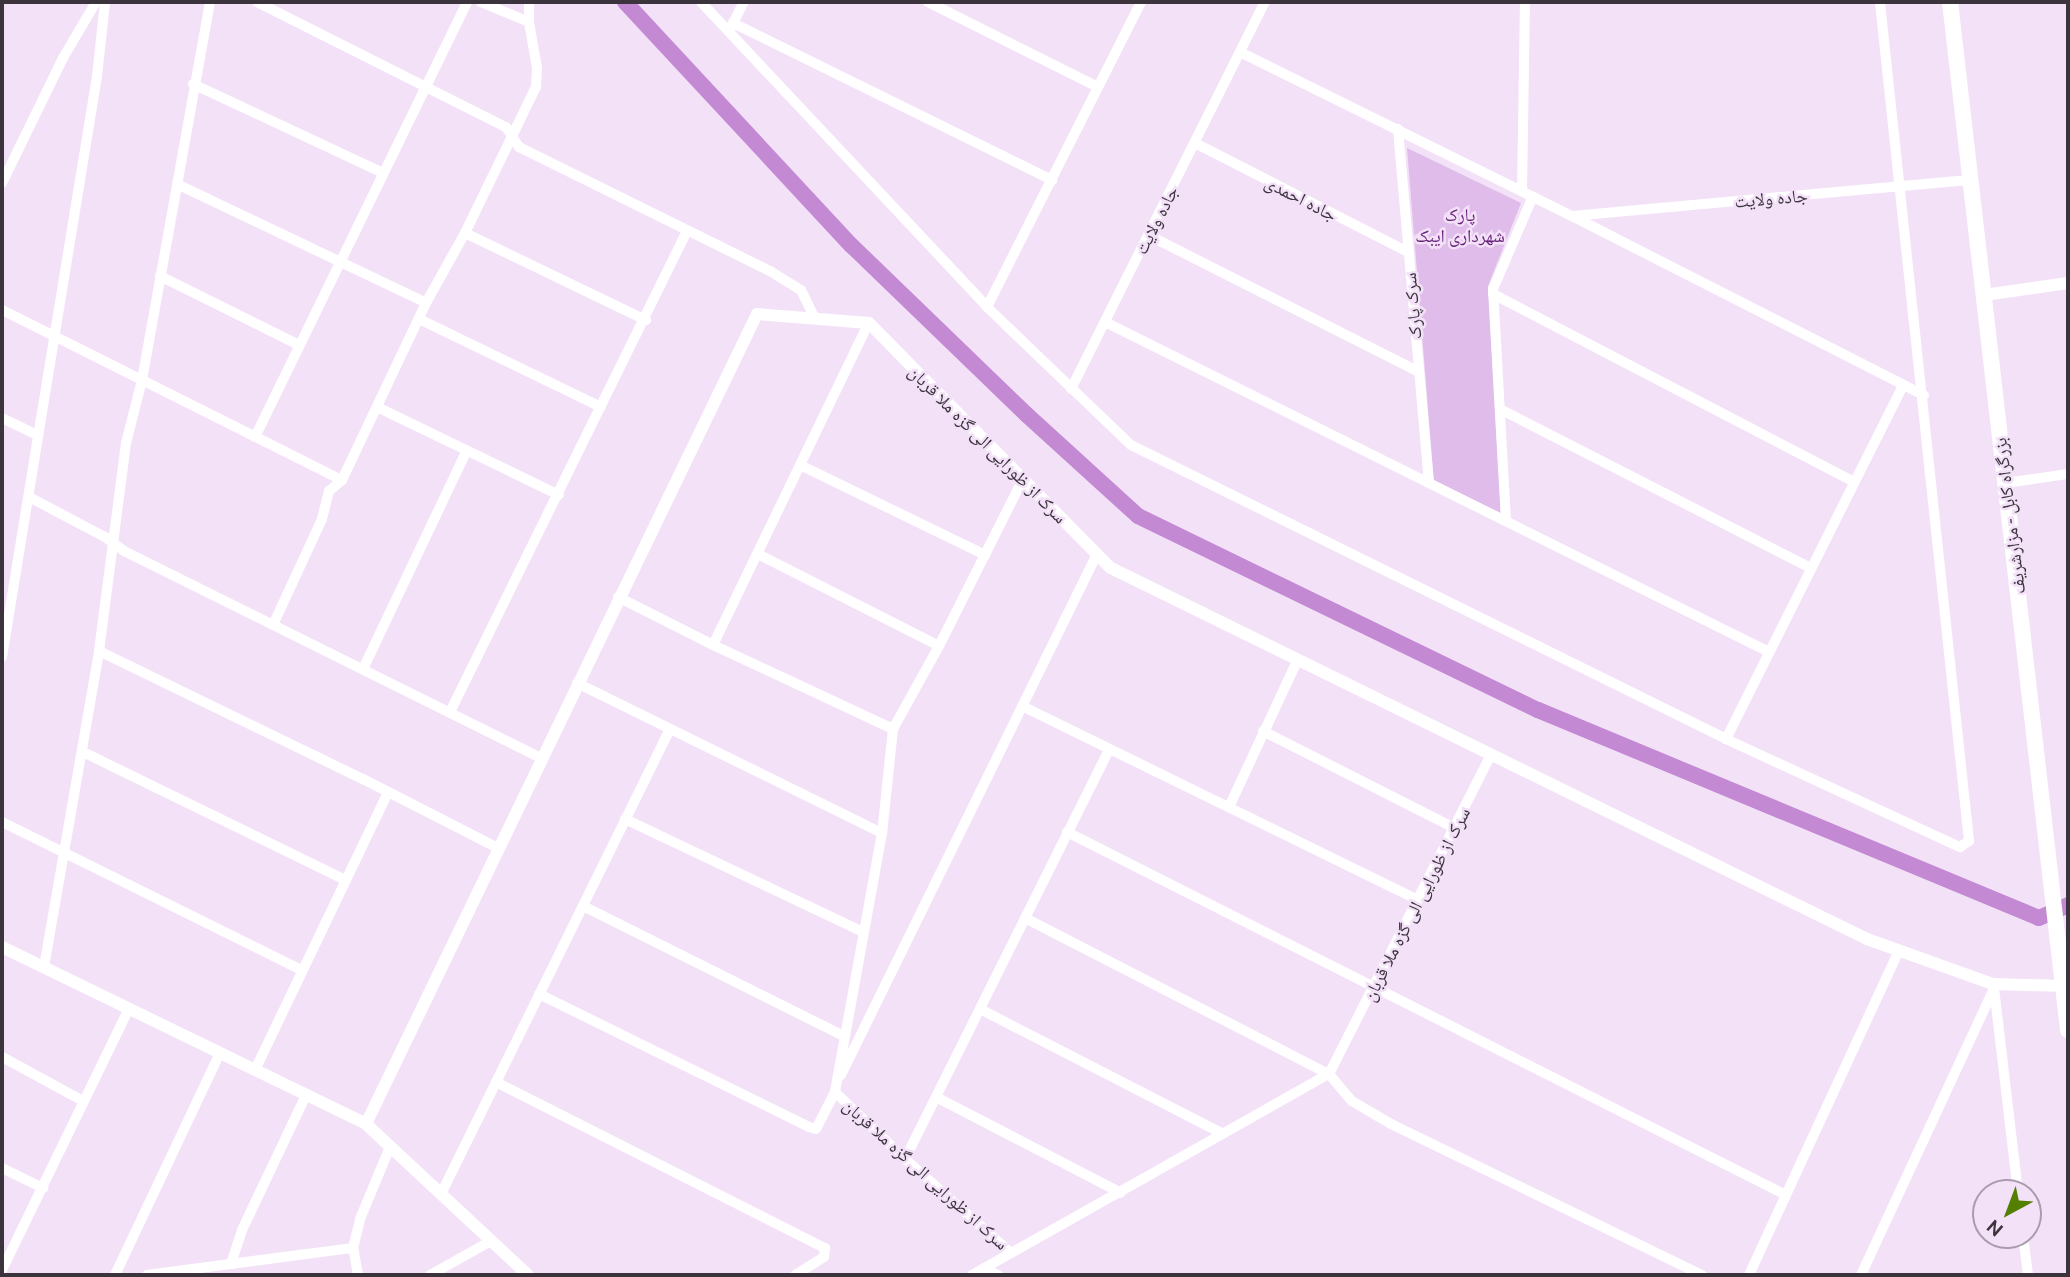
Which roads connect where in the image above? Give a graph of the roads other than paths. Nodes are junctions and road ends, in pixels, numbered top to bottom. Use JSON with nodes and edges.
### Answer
{"nodes":[{"id":1,"x":96,"y":2,"type":"edge"},
{"id":2,"x":105,"y":2,"type":"edge"},
{"id":3,"x":210,"y":2,"type":"edge"},
{"id":4,"x":257,"y":2,"type":"edge"},
{"id":5,"x":467,"y":2,"type":"edge"},
{"id":6,"x":481,"y":2,"type":"edge"},
{"id":7,"x":529,"y":2,"type":"edge"},
{"id":8,"x":701,"y":2,"type":"edge"},
{"id":9,"x":744,"y":2,"type":"edge"},
{"id":10,"x":928,"y":2,"type":"edge"},
{"id":11,"x":1139,"y":2,"type":"edge"},
{"id":12,"x":1265,"y":2,"type":"edge"},
{"id":13,"x":1525,"y":2,"type":"edge"},
{"id":14,"x":1880,"y":2,"type":"edge"},
{"id":15,"x":1950,"y":2,"type":"edge"},
{"id":16,"x":528,"y":22,"type":"junction"},
{"id":17,"x":731,"y":28,"type":"junction"},
{"id":18,"x":1240,"y":52,"type":"junction"},
{"id":19,"x":193,"y":84,"type":"junction"},
{"id":20,"x":427,"y":86,"type":"junction"},
{"id":21,"x":1098,"y":87,"type":"junction"},
{"id":22,"x":1398,"y":130,"type":"junction"},
{"id":23,"x":511,"y":136,"type":"junction"},
{"id":24,"x":1195,"y":143,"type":"junction"},
{"id":25,"x":383,"y":173,"type":"junction"},
{"id":26,"x":1052,"y":180,"type":"junction"},
{"id":27,"x":1971,"y":180,"type":"junction"},
{"id":28,"x":2,"y":183,"type":"edge"},
{"id":29,"x":177,"y":184,"type":"junction"},
{"id":30,"x":1901,"y":187,"type":"junction"},
{"id":31,"x":1522,"y":191,"type":"junction"},
{"id":32,"x":1533,"y":196,"type":"junction"},
{"id":33,"x":1572,"y":216,"type":"junction"},
{"id":34,"x":687,"y":232,"type":"junction"},
{"id":35,"x":465,"y":233,"type":"junction"},
{"id":36,"x":1148,"y":236,"type":"junction"},
{"id":37,"x":1408,"y":252,"type":"junction"},
{"id":38,"x":340,"y":261,"type":"junction"},
{"id":39,"x":160,"y":276,"type":"junction"},
{"id":40,"x":2068,"y":283,"type":"edge"},
{"id":41,"x":1493,"y":294,"type":"junction"},
{"id":42,"x":1984,"y":295,"type":"junction"},
{"id":43,"x":426,"y":303,"type":"junction"},
{"id":44,"x":987,"y":307,"type":"junction"},
{"id":45,"x":2,"y":310,"type":"edge"},
{"id":46,"x":419,"y":319,"type":"junction"},
{"id":47,"x":815,"y":319,"type":"junction"},
{"id":48,"x":646,"y":320,"type":"junction"},
{"id":49,"x":1105,"y":322,"type":"junction"},
{"id":50,"x":869,"y":323,"type":"junction"},
{"id":51,"x":55,"y":337,"type":"junction"},
{"id":52,"x":299,"y":345,"type":"junction"},
{"id":53,"x":1417,"y":371,"type":"junction"},
{"id":54,"x":142,"y":380,"type":"junction"},
{"id":55,"x":1903,"y":385,"type":"junction"},
{"id":56,"x":1071,"y":389,"type":"junction"},
{"id":57,"x":1924,"y":395,"type":"junction"},
{"id":58,"x":377,"y":407,"type":"junction"},
{"id":59,"x":601,"y":407,"type":"junction"},
{"id":60,"x":1500,"y":409,"type":"junction"},
{"id":61,"x":2,"y":418,"type":"edge"},
{"id":62,"x":37,"y":435,"type":"junction"},
{"id":63,"x":255,"y":437,"type":"junction"},
{"id":64,"x":467,"y":450,"type":"junction"},
{"id":65,"x":800,"y":465,"type":"junction"},
{"id":66,"x":2068,"y":474,"type":"edge"},
{"id":67,"x":1023,"y":479,"type":"junction"},
{"id":68,"x":342,"y":480,"type":"junction"},
{"id":69,"x":1854,"y":482,"type":"junction"},
{"id":70,"x":1429,"y":483,"type":"junction"},
{"id":71,"x":2006,"y":483,"type":"junction"},
{"id":72,"x":559,"y":495,"type":"junction"},
{"id":73,"x":29,"y":497,"type":"junction"},
{"id":74,"x":1506,"y":521,"type":"junction"},
{"id":75,"x":115,"y":545,"type":"junction"},
{"id":76,"x":758,"y":554,"type":"junction"},
{"id":77,"x":1097,"y":554,"type":"junction"},
{"id":78,"x":985,"y":555,"type":"junction"},
{"id":79,"x":1811,"y":568,"type":"junction"},
{"id":80,"x":618,"y":597,"type":"junction"},
{"id":81,"x":273,"y":625,"type":"junction"},
{"id":82,"x":713,"y":645,"type":"junction"},
{"id":83,"x":939,"y":646,"type":"junction"},
{"id":84,"x":99,"y":652,"type":"junction"},
{"id":85,"x":1769,"y":652,"type":"junction"},
{"id":86,"x":2,"y":657,"type":"edge"},
{"id":87,"x":1297,"y":661,"type":"junction"},
{"id":88,"x":363,"y":669,"type":"junction"},
{"id":89,"x":577,"y":683,"type":"junction"},
{"id":90,"x":1022,"y":706,"type":"junction"},
{"id":91,"x":450,"y":712,"type":"junction"},
{"id":92,"x":670,"y":729,"type":"junction"},
{"id":93,"x":893,"y":729,"type":"junction"},
{"id":94,"x":1264,"y":732,"type":"junction"},
{"id":95,"x":1726,"y":739,"type":"junction"},
{"id":96,"x":1109,"y":749,"type":"junction"},
{"id":97,"x":83,"y":752,"type":"junction"},
{"id":98,"x":1490,"y":756,"type":"junction"},
{"id":99,"x":541,"y":758,"type":"junction"},
{"id":100,"x":388,"y":793,"type":"junction"},
{"id":101,"x":1229,"y":807,"type":"junction"},
{"id":102,"x":625,"y":819,"type":"junction"},
{"id":103,"x":2,"y":822,"type":"edge"},
{"id":104,"x":1454,"y":828,"type":"junction"},
{"id":105,"x":1067,"y":832,"type":"junction"},
{"id":106,"x":882,"y":833,"type":"junction"},
{"id":107,"x":498,"y":848,"type":"junction"},
{"id":108,"x":65,"y":854,"type":"junction"},
{"id":109,"x":346,"y":880,"type":"junction"},
{"id":110,"x":1418,"y":900,"type":"junction"},
{"id":111,"x":583,"y":906,"type":"junction"},
{"id":112,"x":1025,"y":918,"type":"junction"},
{"id":113,"x":863,"y":932,"type":"junction"},
{"id":114,"x":2,"y":947,"type":"edge"},
{"id":115,"x":1899,"y":950,"type":"junction"},
{"id":116,"x":44,"y":967,"type":"junction"},
{"id":117,"x":302,"y":970,"type":"junction"},
{"id":118,"x":1994,"y":986,"type":"junction"},
{"id":119,"x":2063,"y":986,"type":"junction"},
{"id":120,"x":1374,"y":989,"type":"junction"},
{"id":121,"x":539,"y":994,"type":"junction"},
{"id":122,"x":130,"y":1009,"type":"junction"},
{"id":123,"x":980,"y":1009,"type":"junction"},
{"id":124,"x":2068,"y":1030,"type":"edge"},
{"id":125,"x":844,"y":1036,"type":"junction"},
{"id":126,"x":220,"y":1053,"type":"junction"},
{"id":127,"x":2,"y":1057,"type":"edge"},
{"id":128,"x":255,"y":1070,"type":"junction"},
{"id":129,"x":1329,"y":1074,"type":"junction"},
{"id":130,"x":496,"y":1082,"type":"junction"},
{"id":131,"x":836,"y":1088,"type":"junction"},
{"id":132,"x":306,"y":1095,"type":"junction"},
{"id":133,"x":936,"y":1097,"type":"junction"},
{"id":134,"x":83,"y":1101,"type":"junction"},
{"id":135,"x":366,"y":1124,"type":"junction"},
{"id":136,"x":1223,"y":1134,"type":"junction"},
{"id":137,"x":390,"y":1147,"type":"junction"},
{"id":138,"x":905,"y":1159,"type":"junction"},
{"id":139,"x":2,"y":1168,"type":"edge"},
{"id":140,"x":2016,"y":1179,"type":"edge"},
{"id":141,"x":43,"y":1188,"type":"junction"},
{"id":142,"x":1121,"y":1193,"type":"junction"},
{"id":143,"x":441,"y":1194,"type":"junction"},
{"id":144,"x":1786,"y":1195,"type":"junction"},
{"id":145,"x":491,"y":1241,"type":"junction"},
{"id":146,"x":353,"y":1248,"type":"junction"},
{"id":147,"x":2025,"y":1249,"type":"edge"},
{"id":148,"x":1011,"y":1253,"type":"junction"},
{"id":149,"x":231,"y":1264,"type":"junction"},
{"id":150,"x":984,"y":1268,"type":"junction"},
{"id":151,"x":2,"y":1270,"type":"edge"},
{"id":152,"x":115,"y":1275,"type":"edge"},
{"id":153,"x":147,"y":1275,"type":"edge"},
{"id":154,"x":358,"y":1275,"type":"edge"},
{"id":155,"x":430,"y":1275,"type":"edge"},
{"id":156,"x":528,"y":1275,"type":"edge"},
{"id":157,"x":795,"y":1275,"type":"edge"},
{"id":158,"x":972,"y":1275,"type":"edge"},
{"id":159,"x":998,"y":1275,"type":"edge"},
{"id":160,"x":1702,"y":1275,"type":"edge"},
{"id":161,"x":1749,"y":1275,"type":"edge"},
{"id":162,"x":1861,"y":1275,"type":"edge"},
{"id":163,"x":2028,"y":1275,"type":"edge"}],
"edges":[{"from":1,"to":28,"type":"street"},
{"from":2,"to":51,"type":"street"},
{"from":3,"to":19,"type":"street"},
{"from":4,"to":20,"type":"street"},
{"from":5,"to":20,"type":"street"},
{"from":6,"to":16,"type":"street"},
{"from":7,"to":16,"type":"street"},
{"from":8,"to":17,"type":"street"},
{"from":9,"to":17,"type":"street"},
{"from":10,"to":21,"type":"street"},
{"from":11,"to":21,"type":"street"},
{"from":12,"to":18,"type":"street","name":"جاده ولایت"},
{"from":13,"to":31,"type":"street"},
{"from":14,"to":30,"type":"street"},
{"from":15,"to":27,"type":"highway","name":"بزرگراه کابل - مزارشریف"},
{"from":16,"to":23,"type":"street"},
{"from":17,"to":26,"type":"street"},
{"from":17,"to":44,"type":"street"},
{"from":18,"to":22,"type":"street"},
{"from":18,"to":24,"type":"street","name":"جاده ولایت"},
{"from":19,"to":25,"type":"street"},
{"from":19,"to":29,"type":"street"},
{"from":20,"to":23,"type":"street"},
{"from":20,"to":25,"type":"street"},
{"from":21,"to":26,"type":"street"},
{"from":22,"to":31,"type":"street"},
{"from":22,"to":37,"type":"street","name":"سرک پارک"},
{"from":23,"to":34,"type":"street"},
{"from":23,"to":35,"type":"street"},
{"from":24,"to":36,"type":"street","name":"جاده ولایت"},
{"from":24,"to":37,"type":"street","name":"جاده احمدی"},
{"from":25,"to":38,"type":"street"},
{"from":26,"to":44,"type":"street"},
{"from":27,"to":30,"type":"street","name":"جاده ولایت"},
{"from":27,"to":42,"type":"highway","name":"بزرگراه کابل - مزارشریف"},
{"from":29,"to":38,"type":"street"},
{"from":29,"to":39,"type":"street"},
{"from":30,"to":33,"type":"street","name":"جاده ولایت"},
{"from":30,"to":57,"type":"street"},
{"from":31,"to":32,"type":"street"},
{"from":32,"to":33,"type":"street"},
{"from":32,"to":41,"type":"street"},
{"from":33,"to":55,"type":"street"},
{"from":34,"to":47,"type":"street"},
{"from":34,"to":48,"type":"street"},
{"from":35,"to":43,"type":"street"},
{"from":35,"to":48,"type":"street"},
{"from":36,"to":49,"type":"street","name":"جاده ولایت"},
{"from":36,"to":53,"type":"street"},
{"from":37,"to":53,"type":"street","name":"سرک پارک"},
{"from":38,"to":43,"type":"street"},
{"from":38,"to":52,"type":"street"},
{"from":39,"to":52,"type":"street"},
{"from":39,"to":54,"type":"street"},
{"from":40,"to":42,"type":"street"},
{"from":41,"to":60,"type":"street"},
{"from":41,"to":69,"type":"street"},
{"from":42,"to":71,"type":"highway","name":"بزرگراه کابل - مزارشریف"},
{"from":43,"to":46,"type":"street"},
{"from":44,"to":56,"type":"street"},
{"from":45,"to":51,"type":"street"},
{"from":46,"to":58,"type":"street"},
{"from":46,"to":59,"type":"street"},
{"from":47,"to":50,"type":"street"},
{"from":47,"to":80,"type":"street"},
{"from":48,"to":59,"type":"street"},
{"from":49,"to":56,"type":"street","name":"جاده ولایت"},
{"from":49,"to":70,"type":"street"},
{"from":50,"to":65,"type":"street"},
{"from":50,"to":67,"type":"street","name":"سرک از ظورایی الی گزه ملا قربان"},
{"from":51,"to":54,"type":"street"},
{"from":51,"to":62,"type":"street"},
{"from":52,"to":63,"type":"street"},
{"from":53,"to":70,"type":"street","name":"سرک پارک"},
{"from":54,"to":63,"type":"street"},
{"from":54,"to":75,"type":"street"},
{"from":55,"to":57,"type":"street"},
{"from":55,"to":69,"type":"street"},
{"from":56,"to":95,"type":"street"},
{"from":57,"to":95,"type":"street"},
{"from":58,"to":64,"type":"street"},
{"from":58,"to":68,"type":"street"},
{"from":59,"to":72,"type":"street"},
{"from":60,"to":74,"type":"street"},
{"from":60,"to":79,"type":"street"},
{"from":61,"to":62,"type":"street"},
{"from":62,"to":73,"type":"street"},
{"from":63,"to":68,"type":"street"},
{"from":64,"to":72,"type":"street"},
{"from":64,"to":88,"type":"street"},
{"from":65,"to":76,"type":"street"},
{"from":65,"to":78,"type":"street"},
{"from":66,"to":71,"type":"street"},
{"from":67,"to":77,"type":"street","name":"سرک از ظورایی الی گزه ملا قربان"},
{"from":67,"to":78,"type":"street"},
{"from":68,"to":81,"type":"street"},
{"from":69,"to":79,"type":"street"},
{"from":70,"to":74,"type":"street"},
{"from":71,"to":119,"type":"highway","name":"بزرگراه کابل - مزارشریف"},
{"from":72,"to":91,"type":"street"},
{"from":73,"to":75,"type":"street"},
{"from":73,"to":86,"type":"street"},
{"from":74,"to":85,"type":"street"},
{"from":75,"to":81,"type":"street"},
{"from":75,"to":84,"type":"street"},
{"from":76,"to":82,"type":"street"},
{"from":76,"to":83,"type":"street"},
{"from":77,"to":87,"type":"street","name":"سرک از ظورایی الی گزه ملا قربان"},
{"from":77,"to":90,"type":"street"},
{"from":78,"to":83,"type":"street"},
{"from":79,"to":85,"type":"street"},
{"from":80,"to":82,"type":"street"},
{"from":80,"to":89,"type":"street"},
{"from":81,"to":88,"type":"street"},
{"from":82,"to":93,"type":"street"},
{"from":83,"to":93,"type":"street"},
{"from":84,"to":97,"type":"street"},
{"from":84,"to":100,"type":"street"},
{"from":85,"to":95,"type":"street"},
{"from":87,"to":94,"type":"street"},
{"from":87,"to":98,"type":"street","name":"سرک از ظورایی الی گزه ملا قربان"},
{"from":88,"to":91,"type":"street"},
{"from":89,"to":92,"type":"street"},
{"from":89,"to":99,"type":"street"},
{"from":90,"to":96,"type":"street"},
{"from":90,"to":131,"type":"street"},
{"from":91,"to":99,"type":"street"},
{"from":92,"to":102,"type":"street"},
{"from":92,"to":106,"type":"street"},
{"from":93,"to":106,"type":"street","name":"سرک از ظورایی الی گزه ملا قربان"},
{"from":94,"to":101,"type":"street"},
{"from":94,"to":104,"type":"street"},
{"from":96,"to":101,"type":"street"},
{"from":96,"to":105,"type":"street"},
{"from":97,"to":108,"type":"street"},
{"from":97,"to":109,"type":"street"},
{"from":98,"to":104,"type":"street","name":"سرک از ظورایی الی گزه ملا قربان"},
{"from":98,"to":115,"type":"street","name":"سرک از ظورایی الی گزه ملا قربان"},
{"from":99,"to":107,"type":"street"},
{"from":100,"to":107,"type":"street"},
{"from":100,"to":109,"type":"street"},
{"from":101,"to":110,"type":"street"},
{"from":102,"to":111,"type":"street"},
{"from":102,"to":113,"type":"street"},
{"from":103,"to":108,"type":"street"},
{"from":104,"to":110,"type":"street","name":"سرک از ظورایی الی گزه ملا قربان"},
{"from":105,"to":112,"type":"street"},
{"from":105,"to":120,"type":"street"},
{"from":106,"to":113,"type":"street","name":"سرک از ظورایی الی گزه ملا قربان"},
{"from":107,"to":135,"type":"street"},
{"from":108,"to":116,"type":"street"},
{"from":108,"to":117,"type":"street"},
{"from":109,"to":117,"type":"street"},
{"from":110,"to":120,"type":"street","name":"سرک از ظورایی الی گزه ملا قربان"},
{"from":111,"to":121,"type":"street"},
{"from":111,"to":125,"type":"street"},
{"from":112,"to":123,"type":"street"},
{"from":112,"to":129,"type":"street"},
{"from":113,"to":125,"type":"street","name":"سرک از ظورایی الی گزه ملا قربان"},
{"from":114,"to":116,"type":"street"},
{"from":115,"to":118,"type":"street","name":"سرک از ظورایی الی گزه ملا قربان"},
{"from":115,"to":144,"type":"street"},
{"from":116,"to":122,"type":"street"},
{"from":117,"to":128,"type":"street"},
{"from":118,"to":119,"type":"street","name":"سرک از ظورایی الی گزه ملا قربان"},
{"from":118,"to":140,"type":"street"},
{"from":118,"to":162,"type":"street"},
{"from":119,"to":124,"type":"highway","name":"بزرگراه کابل - مزارشریف"},
{"from":120,"to":129,"type":"street","name":"سرک از ظورایی الی گزه ملا قربان"},
{"from":120,"to":144,"type":"street"},
{"from":121,"to":130,"type":"street"},
{"from":121,"to":131,"type":"street"},
{"from":122,"to":126,"type":"street"},
{"from":122,"to":134,"type":"street"},
{"from":123,"to":133,"type":"street"},
{"from":123,"to":136,"type":"street"},
{"from":125,"to":131,"type":"street","name":"سرک از ظورایی الی گزه ملا قربان"},
{"from":126,"to":128,"type":"street"},
{"from":126,"to":152,"type":"street"},
{"from":127,"to":134,"type":"street"},
{"from":128,"to":132,"type":"street"},
{"from":129,"to":136,"type":"street","name":"سرک از ظورایی الی گزه ملا قربان"},
{"from":129,"to":160,"type":"street"},
{"from":130,"to":143,"type":"street"},
{"from":130,"to":157,"type":"street"},
{"from":131,"to":138,"type":"street","name":"سرک از ظورایی الی گزه ملا قربان"},
{"from":132,"to":135,"type":"street"},
{"from":132,"to":149,"type":"street"},
{"from":133,"to":138,"type":"street"},
{"from":133,"to":142,"type":"street"},
{"from":134,"to":141,"type":"street"},
{"from":135,"to":137,"type":"street"},
{"from":136,"to":142,"type":"street","name":"سرک از ظورایی الی گزه ملا قربان"},
{"from":137,"to":143,"type":"street"},
{"from":137,"to":146,"type":"street"},
{"from":138,"to":148,"type":"street","name":"سرک از ظورایی الی گزه ملا قربان"},
{"from":139,"to":141,"type":"street"},
{"from":141,"to":151,"type":"street"},
{"from":142,"to":148,"type":"street","name":"سرک از ظورایی الی گزه ملا قربان"},
{"from":143,"to":145,"type":"street"},
{"from":144,"to":161,"type":"street"},
{"from":145,"to":155,"type":"street"},
{"from":145,"to":156,"type":"street"},
{"from":146,"to":149,"type":"street"},
{"from":146,"to":154,"type":"street"},
{"from":147,"to":163,"type":"street"},
{"from":148,"to":150,"type":"street"},
{"from":149,"to":153,"type":"street"},
{"from":150,"to":158,"type":"street"},
{"from":150,"to":159,"type":"street"}]}
